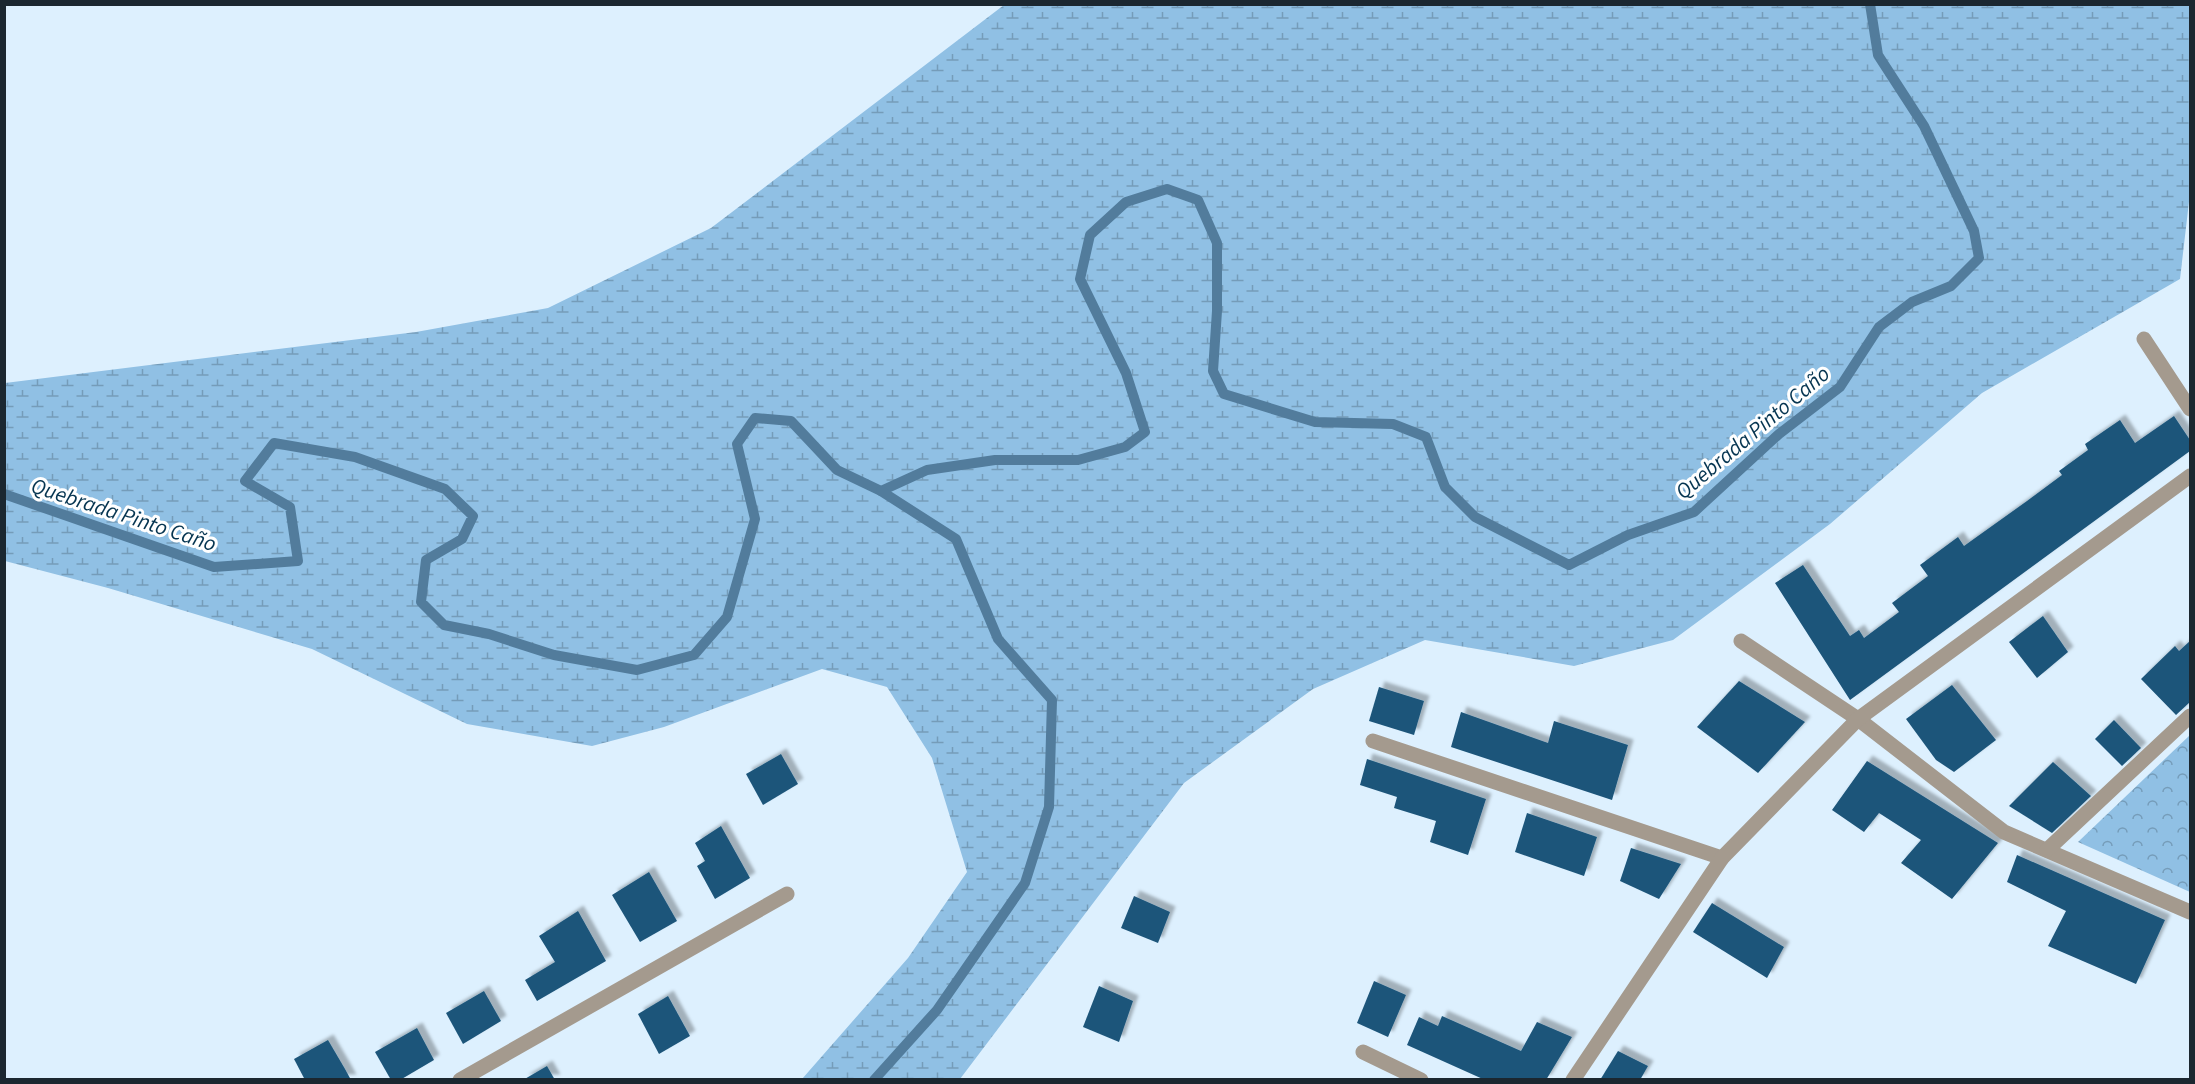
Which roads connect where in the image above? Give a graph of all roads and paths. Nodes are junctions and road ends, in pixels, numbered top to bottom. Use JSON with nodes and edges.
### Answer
{"nodes":[{"id":1,"x":2144,"y":339,"type":"dead end"},
{"id":2,"x":2190,"y":409,"type":"edge"},
{"id":3,"x":2190,"y":476,"type":"edge"},
{"id":4,"x":1741,"y":641,"type":"dead end"},
{"id":5,"x":2190,"y":716,"type":"edge"},
{"id":6,"x":1858,"y":719,"type":"junction"},
{"id":7,"x":1373,"y":741,"type":"dead end"},
{"id":8,"x":2047,"y":850,"type":"junction"},
{"id":9,"x":1722,"y":858,"type":"junction"},
{"id":10,"x":787,"y":894,"type":"dead end"},
{"id":11,"x":2190,"y":912,"type":"edge"},
{"id":12,"x":1363,"y":1052,"type":"dead end"},
{"id":13,"x":460,"y":1080,"type":"edge"},
{"id":14,"x":1421,"y":1080,"type":"edge"},
{"id":15,"x":1573,"y":1080,"type":"edge"}],
"edges":[{"from":1,"to":2,"type":"street"},
{"from":3,"to":6,"type":"street"},
{"from":4,"to":6,"type":"street"},
{"from":5,"to":8,"type":"street"},
{"from":6,"to":8,"type":"street"},
{"from":6,"to":9,"type":"street"},
{"from":7,"to":9,"type":"street"},
{"from":8,"to":11,"type":"street"},
{"from":9,"to":15,"type":"street"},
{"from":10,"to":13,"type":"street"},
{"from":12,"to":14,"type":"street"}]}
